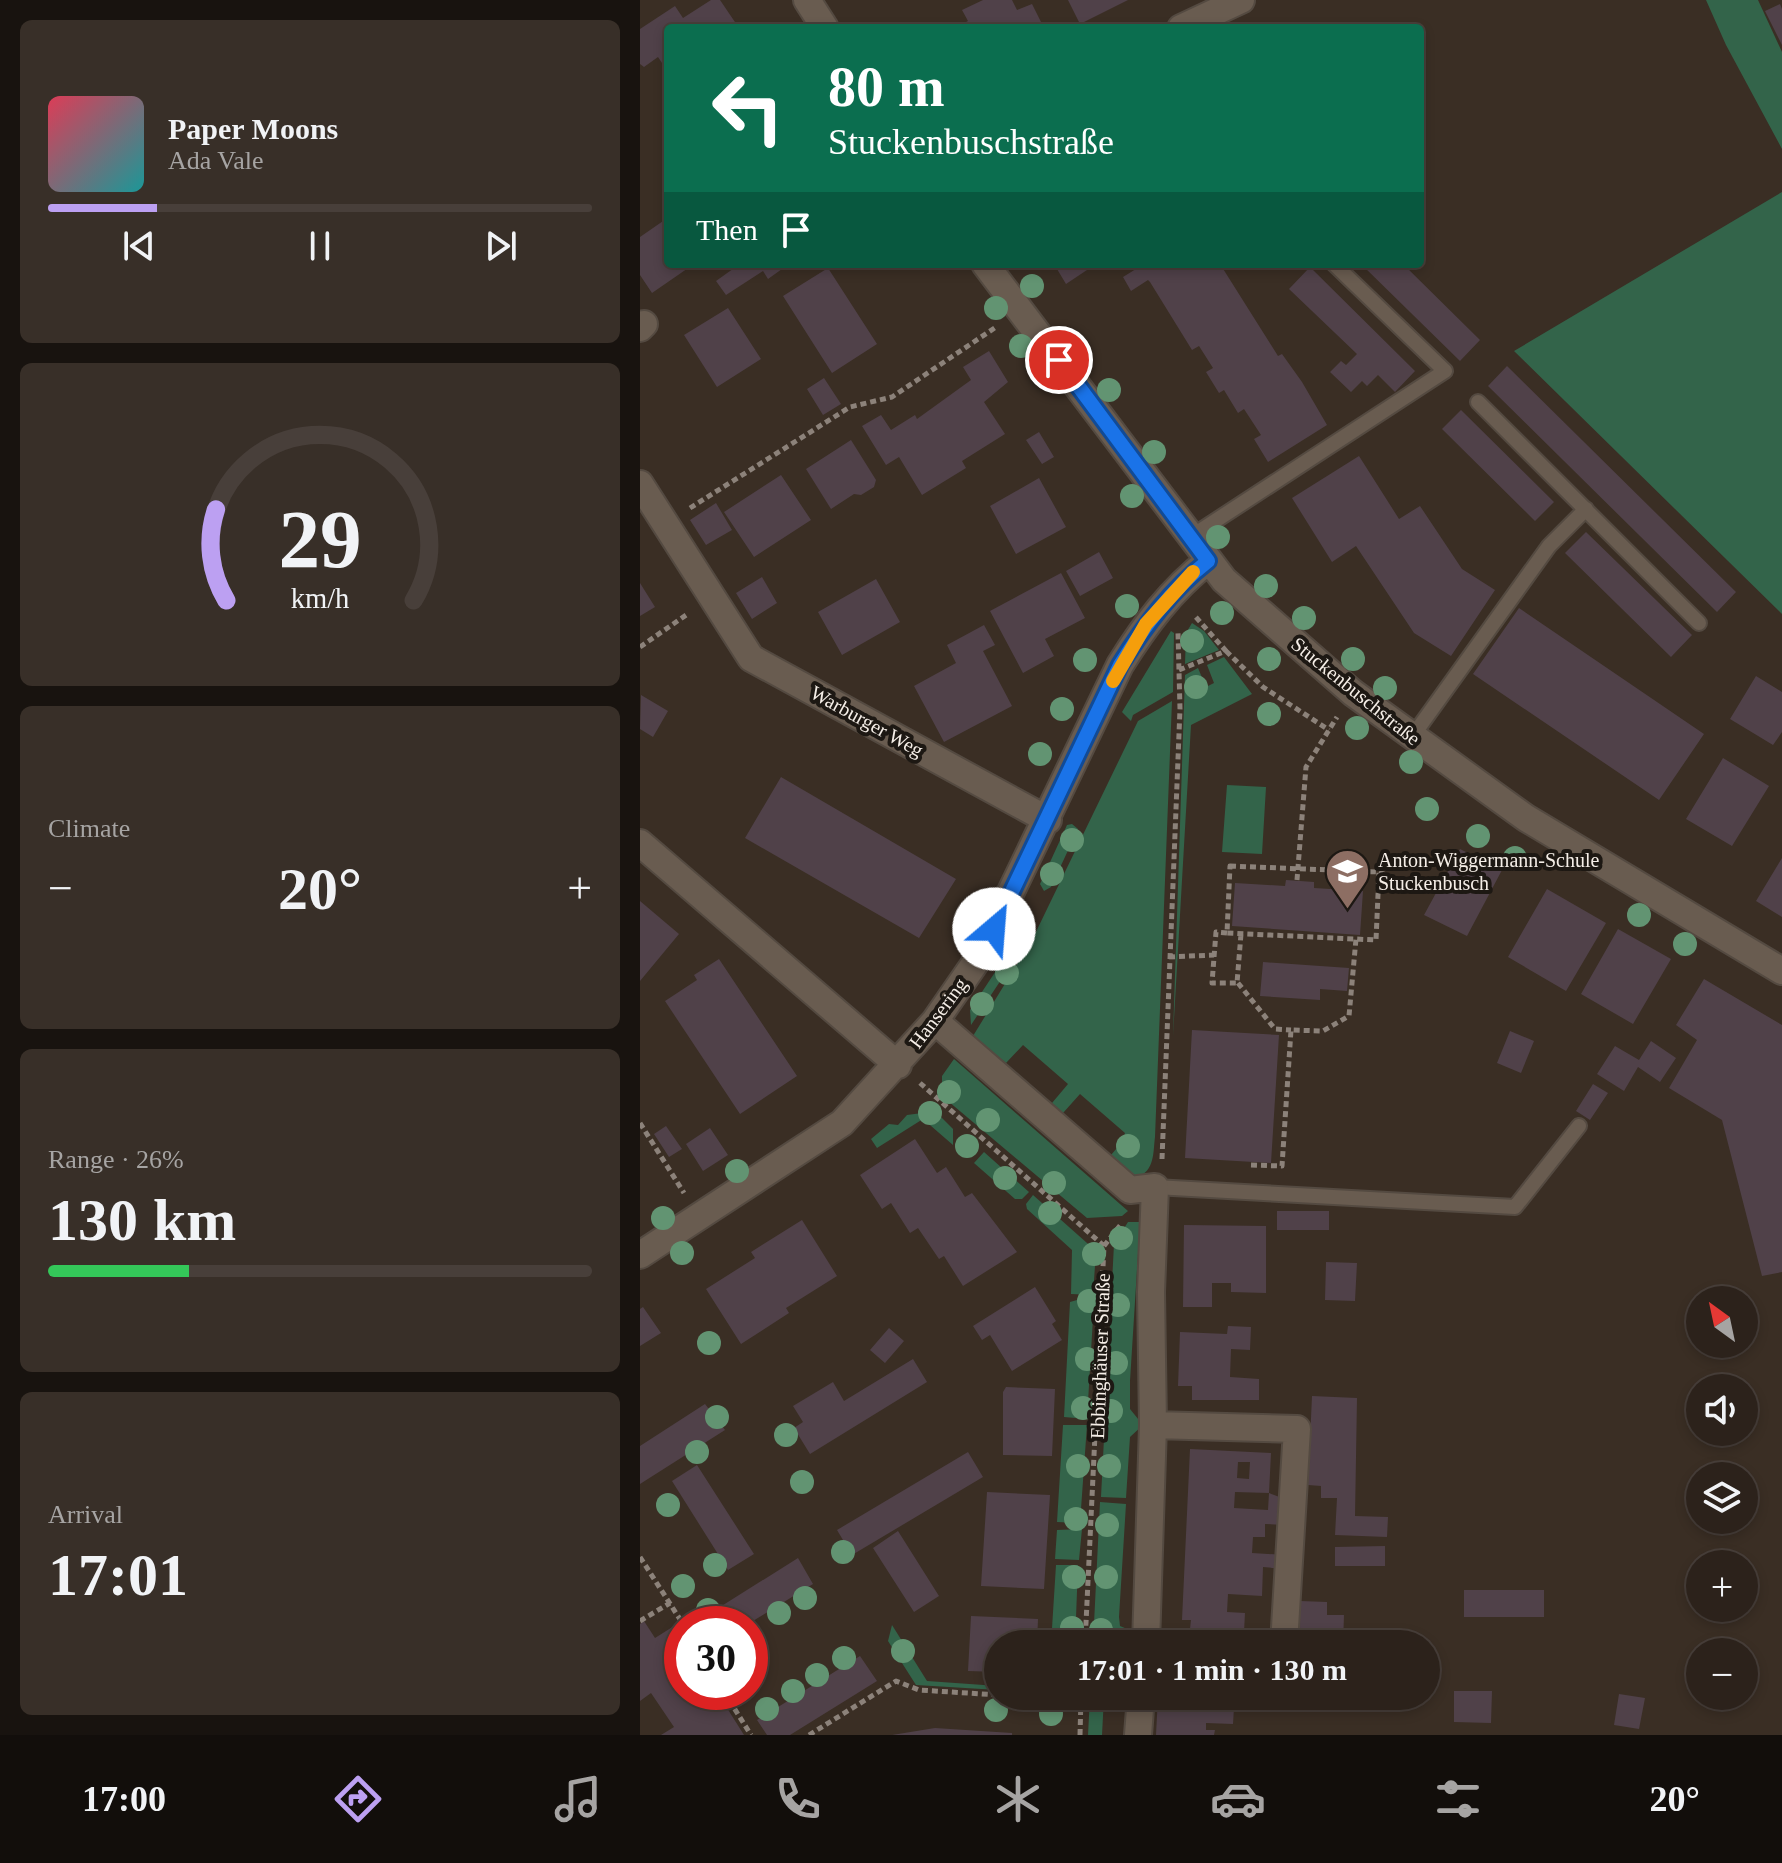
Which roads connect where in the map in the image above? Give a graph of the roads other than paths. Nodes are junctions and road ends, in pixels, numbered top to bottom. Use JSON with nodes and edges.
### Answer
{"nodes":[{"id":1,"x":807,"y":0,"type":"edge"},
{"id":2,"x":1241,"y":0,"type":"edge"},
{"id":3,"x":822,"y":24,"type":"edge"},
{"id":4,"x":1190,"y":24,"type":"edge"},
{"id":5,"x":988,"y":268,"type":"edge"},
{"id":6,"x":1338,"y":268,"type":"edge"},
{"id":7,"x":1478,"y":402,"type":"dead end"},
{"id":8,"x":640,"y":484,"type":"edge"},
{"id":9,"x":1586,"y":509,"type":"junction"},
{"id":10,"x":1189,"y":538,"type":"junction"},
{"id":11,"x":1208,"y":561,"type":"junction"},
{"id":12,"x":1699,"y":623,"type":"dead end"},
{"id":13,"x":1412,"y":737,"type":"junction"},
{"id":14,"x":1048,"y":820,"type":"junction"},
{"id":15,"x":640,"y":843,"type":"edge"},
{"id":16,"x":1782,"y":971,"type":"edge"},
{"id":17,"x":935,"y":1021,"type":"junction"},
{"id":18,"x":898,"y":1065,"type":"junction"},
{"id":19,"x":1579,"y":1126,"type":"dead end"},
{"id":20,"x":1155,"y":1187,"type":"junction"},
{"id":21,"x":640,"y":1255,"type":"edge"},
{"id":22,"x":1153,"y":1425,"type":"junction"},
{"id":23,"x":1146,"y":1630,"type":"edge"},
{"id":24,"x":1285,"y":1630,"type":"edge"},
{"id":25,"x":1140,"y":1710,"type":"edge"},
{"id":26,"x":1138,"y":1735,"type":"edge"}],
"edges":[{"from":1,"to":3,"type":"street"},
{"from":2,"to":4,"type":"street"},
{"from":5,"to":10,"type":"street","name":"Stuckenbuschstraße"},
{"from":6,"to":10,"type":"lane"},
{"from":7,"to":9,"type":"lane"},
{"from":8,"to":14,"type":"street","name":"Warburger Weg"},
{"from":9,"to":12,"type":"lane"},
{"from":9,"to":13,"type":"lane"},
{"from":10,"to":11,"type":"street","name":"Stuckenbuschstraße"},
{"from":11,"to":13,"type":"street","name":"Stuckenbuschstraße"},
{"from":11,"to":14,"type":"street","name":"Hansering"},
{"from":13,"to":16,"type":"street","name":"Stuckenbuschstraße"},
{"from":14,"to":17,"type":"street","name":"Hansering"},
{"from":15,"to":18,"type":"street"},
{"from":17,"to":18,"type":"street","name":"Hansering"},
{"from":17,"to":20,"type":"street"},
{"from":18,"to":21,"type":"street","name":"Hansering"},
{"from":19,"to":20,"type":"lane"},
{"from":20,"to":22,"type":"street"},
{"from":22,"to":23,"type":"street"},
{"from":22,"to":24,"type":"street"},
{"from":25,"to":26,"type":"street"}]}
